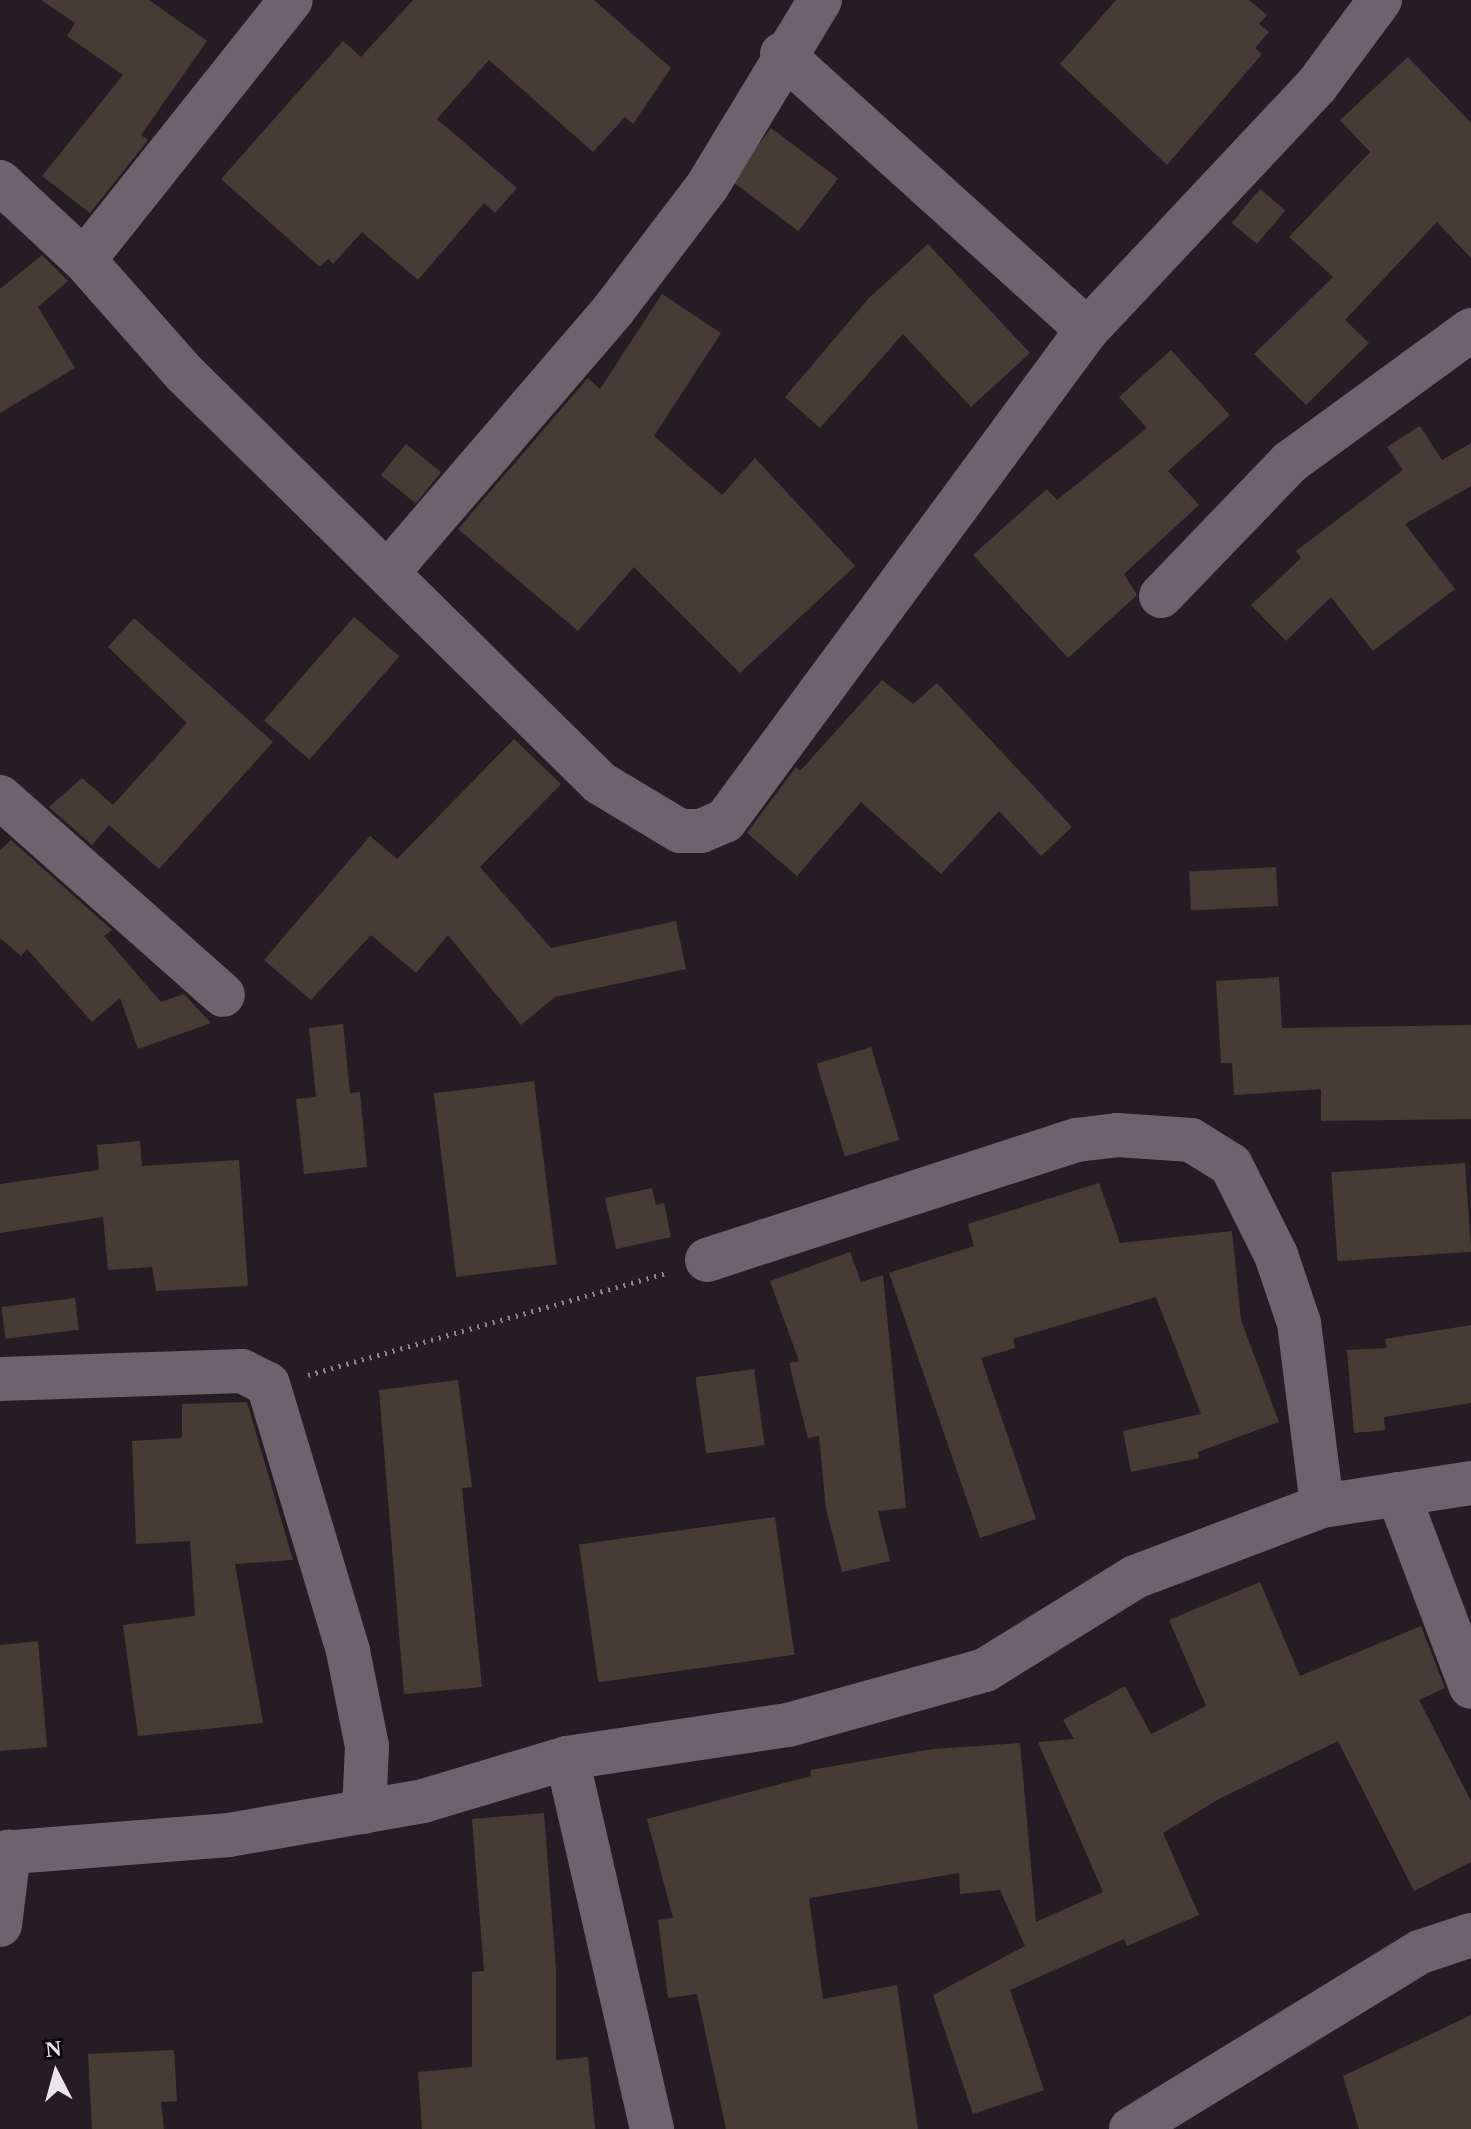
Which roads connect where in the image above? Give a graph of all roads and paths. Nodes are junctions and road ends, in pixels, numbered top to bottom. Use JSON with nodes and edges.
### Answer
{"nodes":[{"id":1,"x":291,"y":0,"type":"edge"},
{"id":2,"x":820,"y":0,"type":"edge"},
{"id":3,"x":1380,"y":0,"type":"edge"},
{"id":4,"x":782,"y":54,"type":"junction"},
{"id":5,"x":0,"y":182,"type":"edge"},
{"id":6,"x":84,"y":260,"type":"junction"},
{"id":7,"x":1087,"y":330,"type":"junction"},
{"id":8,"x":1471,"y":330,"type":"edge"},
{"id":9,"x":388,"y":572,"type":"junction"},
{"id":10,"x":1161,"y":596,"type":"dead end"},
{"id":11,"x":0,"y":797,"type":"edge"},
{"id":12,"x":223,"y":995,"type":"dead end"},
{"id":13,"x":707,"y":1260,"type":"joint"},
{"id":14,"x":0,"y":1379,"type":"edge"},
{"id":15,"x":268,"y":1384,"type":"junction"},
{"id":16,"x":1471,"y":1483,"type":"edge"},
{"id":17,"x":1398,"y":1494,"type":"junction"},
{"id":18,"x":1322,"y":1506,"type":"junction"},
{"id":19,"x":1471,"y":1687,"type":"edge"},
{"id":20,"x":567,"y":1758,"type":"junction"},
{"id":21,"x":364,"y":1812,"type":"junction"},
{"id":22,"x":5,"y":1852,"type":"edge"},
{"id":23,"x":0,"y":1925,"type":"edge"},
{"id":24,"x":1471,"y":1935,"type":"edge"},
{"id":25,"x":652,"y":2129,"type":"edge"},
{"id":26,"x":1131,"y":2129,"type":"edge"}],
"edges":[{"from":1,"to":6,"type":"street"},
{"from":2,"to":4,"type":"street"},
{"from":3,"to":7,"type":"street"},
{"from":4,"to":7,"type":"street"},
{"from":4,"to":9,"type":"street"},
{"from":5,"to":6,"type":"street"},
{"from":6,"to":9,"type":"street"},
{"from":7,"to":9,"type":"street"},
{"from":8,"to":10,"type":"street"},
{"from":11,"to":12,"type":"street"},
{"from":13,"to":15,"type":"path"},
{"from":13,"to":18,"type":"street"},
{"from":14,"to":15,"type":"street"},
{"from":15,"to":21,"type":"street"},
{"from":16,"to":17,"type":"street"},
{"from":17,"to":18,"type":"street"},
{"from":17,"to":19,"type":"street"},
{"from":18,"to":20,"type":"street"},
{"from":20,"to":21,"type":"street"},
{"from":20,"to":25,"type":"street"},
{"from":21,"to":22,"type":"street"},
{"from":22,"to":23,"type":"street"},
{"from":24,"to":26,"type":"street"}]}
